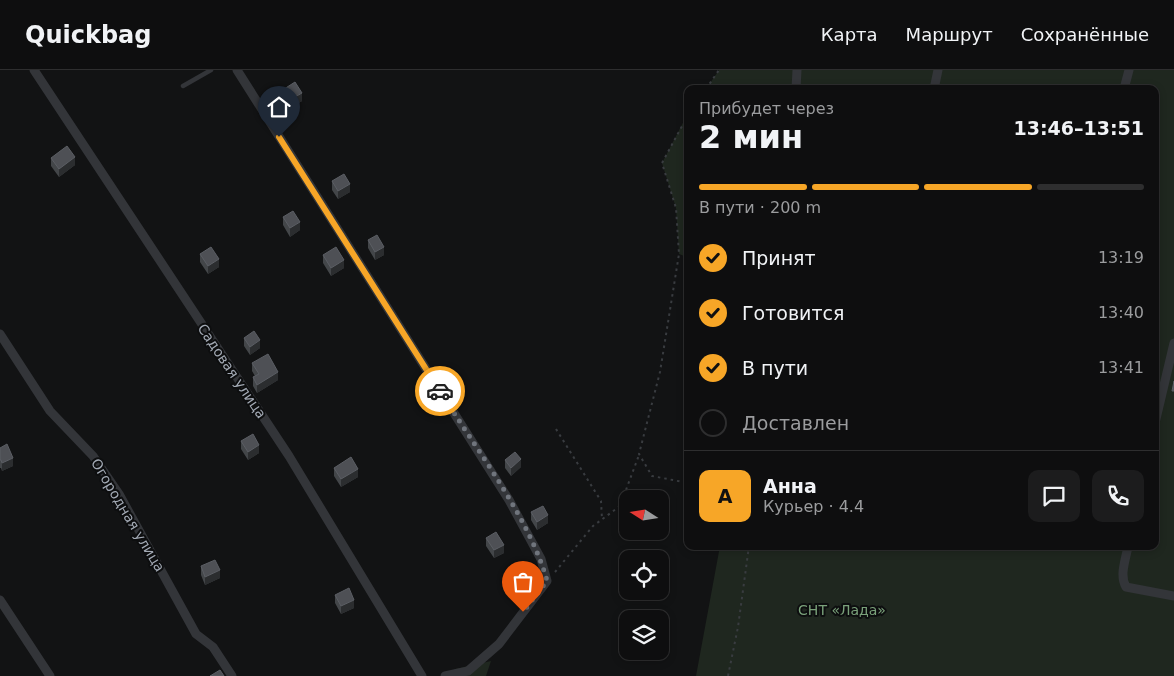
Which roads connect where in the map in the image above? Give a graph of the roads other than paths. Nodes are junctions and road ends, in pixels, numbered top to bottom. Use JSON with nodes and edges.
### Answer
{"nodes":[{"id":1,"x":34,"y":70,"type":"edge"},
{"id":2,"x":211,"y":70,"type":"edge"},
{"id":3,"x":237,"y":70,"type":"edge"},
{"id":4,"x":797,"y":70,"type":"edge"},
{"id":5,"x":938,"y":70,"type":"edge"},
{"id":6,"x":1129,"y":70,"type":"edge"},
{"id":7,"x":796,"y":85,"type":"edge"},
{"id":8,"x":935,"y":85,"type":"edge"},
{"id":9,"x":1125,"y":85,"type":"edge"},
{"id":10,"x":183,"y":86,"type":"dead end"},
{"id":11,"x":0,"y":334,"type":"edge"},
{"id":12,"x":1174,"y":343,"type":"edge"},
{"id":13,"x":1159,"y":406,"type":"edge"},
{"id":14,"x":1127,"y":550,"type":"edge"},
{"id":15,"x":1174,"y":596,"type":"edge"},
{"id":16,"x":0,"y":600,"type":"edge"},
{"id":17,"x":50,"y":676,"type":"edge"},
{"id":18,"x":232,"y":676,"type":"edge"},
{"id":19,"x":422,"y":676,"type":"edge"},
{"id":20,"x":445,"y":676,"type":"edge"}],
"edges":[{"from":1,"to":19,"type":"street","name":"Садовая улица"},
{"from":2,"to":10,"type":"lane"},
{"from":3,"to":20,"type":"street"},
{"from":4,"to":7,"type":"street"},
{"from":5,"to":8,"type":"street"},
{"from":6,"to":9,"type":"street"},
{"from":11,"to":18,"type":"street","name":"Огородная улица"},
{"from":12,"to":13,"type":"street"},
{"from":14,"to":15,"type":"street"},
{"from":16,"to":17,"type":"street"}]}
